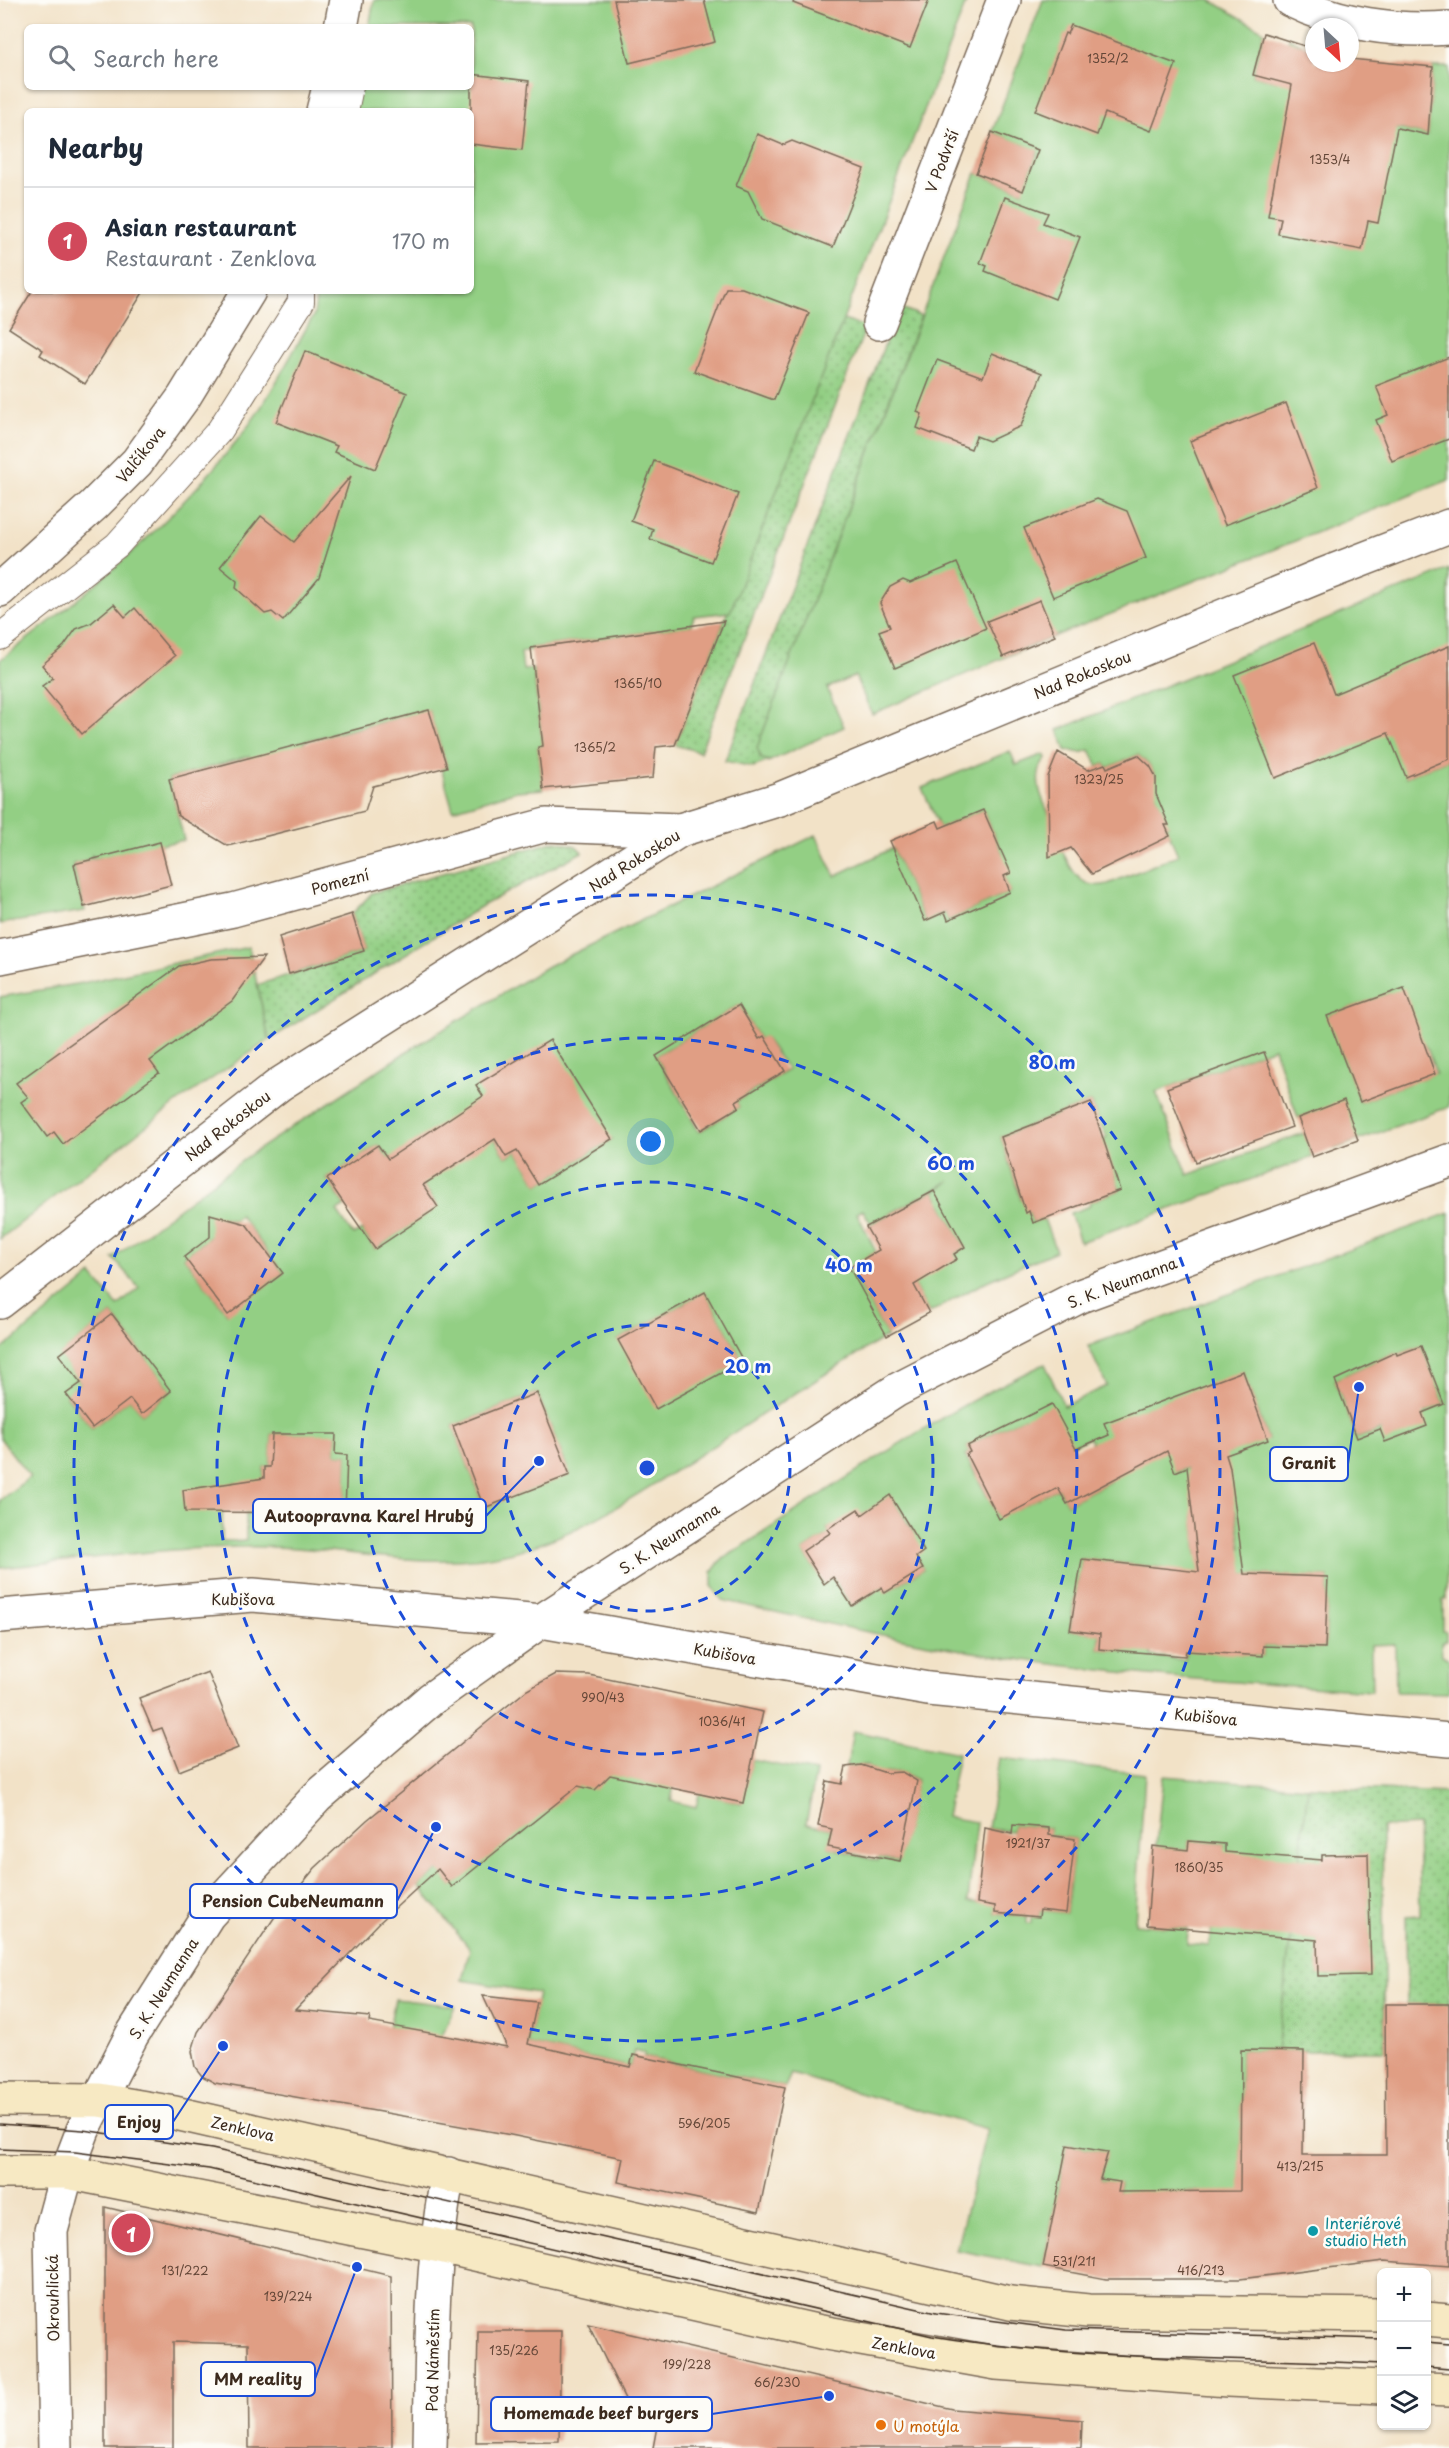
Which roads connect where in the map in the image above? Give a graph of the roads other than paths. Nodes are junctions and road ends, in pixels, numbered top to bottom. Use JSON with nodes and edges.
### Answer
{"nodes":[{"id":1,"x":346,"y":0,"type":"edge"},
{"id":2,"x":1004,"y":0,"type":"edge"},
{"id":3,"x":1290,"y":0,"type":"edge"},
{"id":4,"x":342,"y":24,"type":"edge"},
{"id":5,"x":1449,"y":28,"type":"edge"},
{"id":6,"x":328,"y":90,"type":"edge"},
{"id":7,"x":349,"y":90,"type":"edge"},
{"id":8,"x":324,"y":108,"type":"edge"},
{"id":9,"x":346,"y":108,"type":"edge"},
{"id":10,"x":247,"y":294,"type":"edge"},
{"id":11,"x":301,"y":294,"type":"edge"},
{"id":12,"x":879,"y":323,"type":"dead end"},
{"id":13,"x":1449,"y":526,"type":"edge"},
{"id":14,"x":0,"y":590,"type":"edge"},
{"id":15,"x":0,"y":637,"type":"edge"},
{"id":16,"x":680,"y":830,"type":"junction"},
{"id":17,"x":0,"y":957,"type":"edge"},
{"id":18,"x":1449,"y":1161,"type":"edge"},
{"id":19,"x":0,"y":1302,"type":"edge"},
{"id":20,"x":0,"y":1616,"type":"edge"},
{"id":21,"x":541,"y":1621,"type":"junction"},
{"id":22,"x":1449,"y":1740,"type":"edge"},
{"id":23,"x":0,"y":2099,"type":"edge"},
{"id":24,"x":99,"y":2100,"type":"junction"},
{"id":25,"x":71,"y":2162,"type":"junction"},
{"id":26,"x":0,"y":2172,"type":"edge"},
{"id":27,"x":448,"y":2175,"type":"junction"},
{"id":28,"x":434,"y":2259,"type":"junction"},
{"id":29,"x":1377,"y":2315,"type":"edge"},
{"id":30,"x":1431,"y":2319,"type":"edge"},
{"id":31,"x":1449,"y":2321,"type":"edge"},
{"id":32,"x":1377,"y":2387,"type":"edge"},
{"id":33,"x":1431,"y":2389,"type":"edge"},
{"id":34,"x":1449,"y":2390,"type":"edge"},
{"id":35,"x":55,"y":2448,"type":"edge"},
{"id":36,"x":430,"y":2448,"type":"edge"}],
"edges":[{"from":1,"to":4,"type":"street"},
{"from":2,"to":12,"type":"street","name":"V Podvrší"},
{"from":3,"to":5,"type":"street"},
{"from":6,"to":8,"type":"street"},
{"from":7,"to":9,"type":"lane"},
{"from":10,"to":14,"type":"street","name":"Valčíkova"},
{"from":11,"to":15,"type":"lane"},
{"from":13,"to":16,"type":"street","name":"Nad Rokoskou"},
{"from":16,"to":17,"type":"street","name":"Pomezní"},
{"from":16,"to":19,"type":"street","name":"Nad Rokoskou"},
{"from":18,"to":21,"type":"street","name":"S. K. Neumanna"},
{"from":20,"to":21,"type":"street","name":"Kubišova"},
{"from":21,"to":22,"type":"street","name":"Kubišova"},
{"from":21,"to":24,"type":"street","name":"S. K. Neumanna"},
{"from":23,"to":24,"type":"main road","name":"Zenklova"},
{"from":24,"to":25,"type":"street","name":"S. K. Neumanna"},
{"from":24,"to":27,"type":"main road","name":"Zenklova"},
{"from":25,"to":26,"type":"main road","name":"Zenklova"},
{"from":25,"to":28,"type":"main road","name":"Zenklova"},
{"from":25,"to":35,"type":"street","name":"Okrouhlická"},
{"from":27,"to":28,"type":"street"},
{"from":27,"to":29,"type":"main road","name":"Zenklova"},
{"from":28,"to":32,"type":"main road","name":"Zenklova"},
{"from":28,"to":36,"type":"street","name":"Pod Náměstím"},
{"from":30,"to":31,"type":"main road"},
{"from":33,"to":34,"type":"main road"}]}
